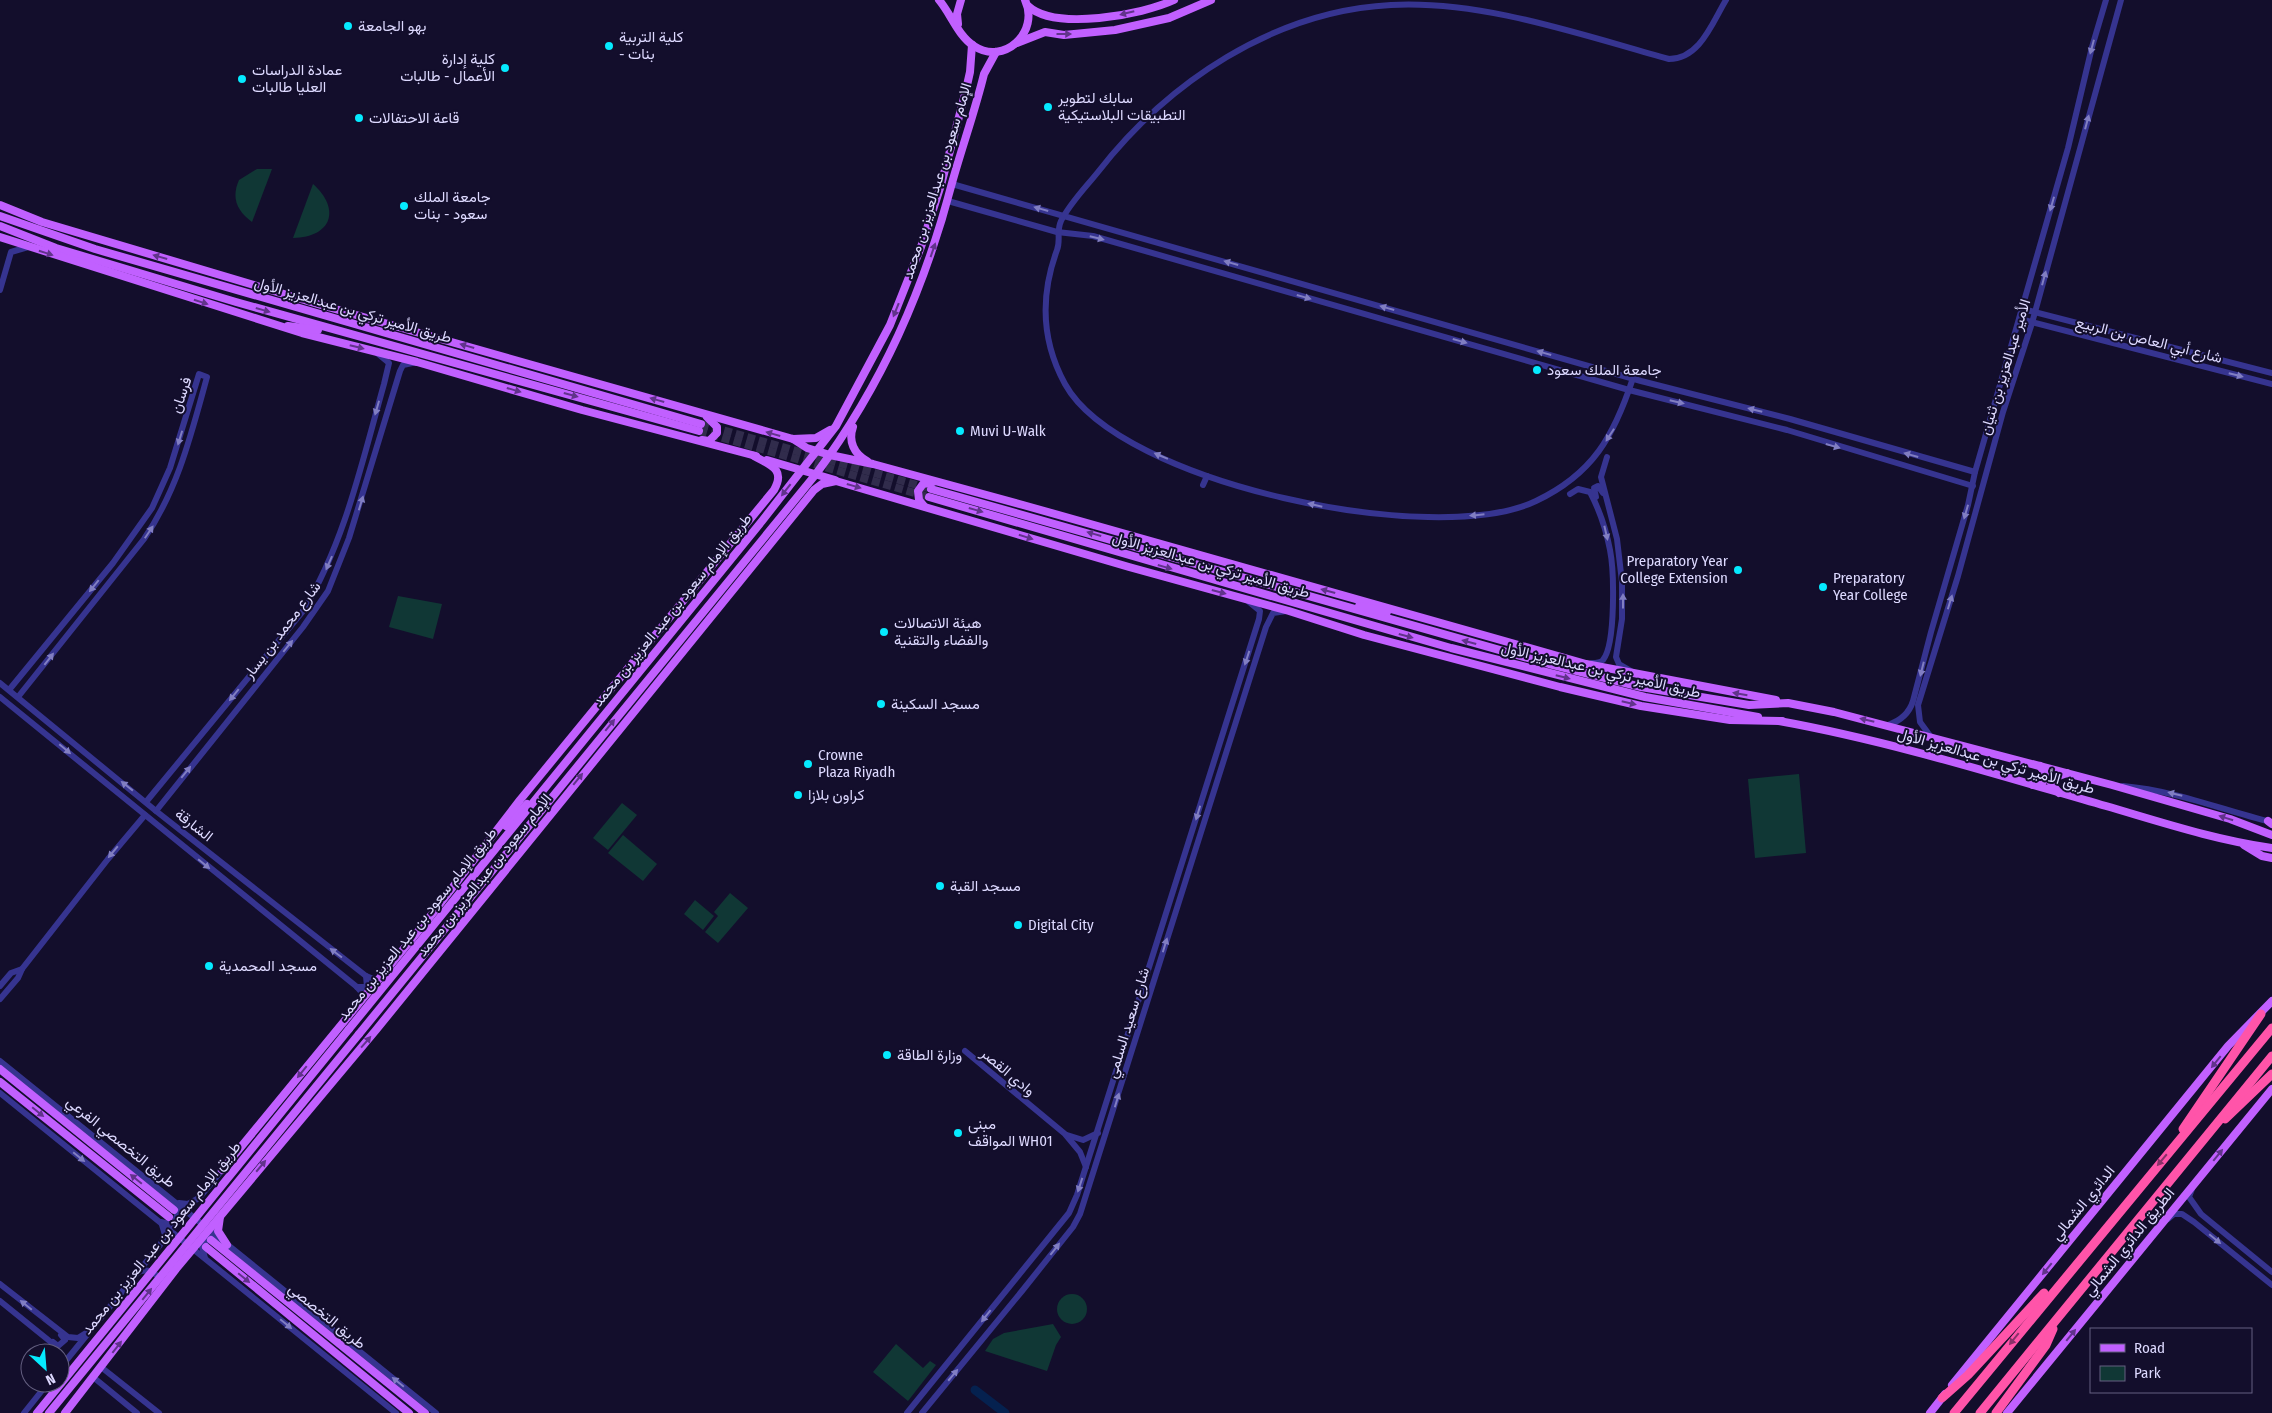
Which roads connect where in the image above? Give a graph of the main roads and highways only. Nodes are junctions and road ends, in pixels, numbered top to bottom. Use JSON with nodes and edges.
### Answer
{"nodes":[{"id":1,"x":939,"y":0,"type":"edge"},
{"id":2,"x":961,"y":0,"type":"edge"},
{"id":3,"x":1174,"y":0,"type":"edge"},
{"id":4,"x":1210,"y":0,"type":"edge"},
{"id":5,"x":1027,"y":3,"type":"edge"},
{"id":6,"x":960,"y":31,"type":"junction"},
{"id":7,"x":1017,"y":42,"type":"junction"},
{"id":8,"x":972,"y":45,"type":"junction"},
{"id":9,"x":996,"y":52,"type":"junction"},
{"id":10,"x":0,"y":205,"type":"edge"},
{"id":11,"x":0,"y":216,"type":"edge"},
{"id":12,"x":0,"y":226,"type":"edge"},
{"id":13,"x":0,"y":237,"type":"edge"},
{"id":14,"x":186,"y":265,"type":"junction"},
{"id":15,"x":233,"y":290,"type":"junction"},
{"id":16,"x":276,"y":325,"type":"junction"},
{"id":17,"x":341,"y":332,"type":"junction"},
{"id":18,"x":860,"y":384,"type":"junction"},
{"id":19,"x":872,"y":389,"type":"junction"},
{"id":20,"x":704,"y":414,"type":"junction"},
{"id":21,"x":857,"y":415,"type":"junction"},
{"id":22,"x":836,"y":426,"type":"junction"},
{"id":23,"x":793,"y":439,"type":"junction"},
{"id":24,"x":692,"y":440,"type":"junction"},
{"id":25,"x":816,"y":451,"type":"junction"},
{"id":26,"x":830,"y":455,"type":"junction"},
{"id":27,"x":754,"y":456,"type":"junction"},
{"id":28,"x":873,"y":464,"type":"junction"},
{"id":29,"x":803,"y":470,"type":"junction"},
{"id":30,"x":816,"y":474,"type":"junction"},
{"id":31,"x":836,"y":481,"type":"junction"},
{"id":32,"x":940,"y":483,"type":"junction"},
{"id":33,"x":773,"y":508,"type":"junction"},
{"id":34,"x":930,"y":508,"type":"junction"},
{"id":35,"x":735,"y":538,"type":"junction"},
{"id":36,"x":761,"y":542,"type":"junction"},
{"id":37,"x":1290,"y":592,"type":"junction"},
{"id":38,"x":1275,"y":598,"type":"junction"},
{"id":39,"x":712,"y":615,"type":"junction"},
{"id":40,"x":1419,"y":617,"type":"junction"},
{"id":41,"x":1418,"y":649,"type":"junction"},
{"id":42,"x":1788,"y":702,"type":"junction"},
{"id":43,"x":1782,"y":721,"type":"junction"},
{"id":44,"x":2039,"y":766,"type":"junction"},
{"id":45,"x":2067,"y":773,"type":"junction"},
{"id":46,"x":555,"y":776,"type":"junction"},
{"id":47,"x":2031,"y":785,"type":"junction"},
{"id":48,"x":2060,"y":793,"type":"junction"},
{"id":49,"x":2272,"y":835,"type":"edge"},
{"id":50,"x":2240,"y":843,"type":"junction"},
{"id":51,"x":484,"y":848,"type":"junction"},
{"id":52,"x":2272,"y":848,"type":"edge"},
{"id":53,"x":2272,"y":858,"type":"edge"},
{"id":54,"x":428,"y":918,"type":"junction"},
{"id":55,"x":454,"y":932,"type":"junction"},
{"id":56,"x":399,"y":968,"type":"junction"},
{"id":57,"x":406,"y":978,"type":"junction"},
{"id":58,"x":2272,"y":1000,"type":"edge"},
{"id":59,"x":2261,"y":1014,"type":"junction"},
{"id":60,"x":2272,"y":1028,"type":"edge"},
{"id":61,"x":2272,"y":1056,"type":"edge"},
{"id":62,"x":0,"y":1069,"type":"edge"},
{"id":63,"x":2272,"y":1074,"type":"edge"},
{"id":64,"x":0,"y":1082,"type":"edge"},
{"id":65,"x":2272,"y":1089,"type":"edge"},
{"id":66,"x":2203,"y":1139,"type":"junction"},
{"id":67,"x":2175,"y":1145,"type":"junction"},
{"id":68,"x":222,"y":1170,"type":"road end"},
{"id":69,"x":221,"y":1215,"type":"junction"},
{"id":70,"x":227,"y":1244,"type":"road end"},
{"id":71,"x":2057,"y":1286,"type":"junction"},
{"id":72,"x":2056,"y":1320,"type":"junction"},
{"id":73,"x":1942,"y":1398,"type":"junction"},
{"id":74,"x":37,"y":1413,"type":"edge"},
{"id":75,"x":49,"y":1413,"type":"edge"},
{"id":76,"x":65,"y":1413,"type":"edge"},
{"id":77,"x":409,"y":1413,"type":"edge"},
{"id":78,"x":425,"y":1413,"type":"edge"},
{"id":79,"x":1930,"y":1413,"type":"edge"},
{"id":80,"x":1954,"y":1413,"type":"edge"},
{"id":81,"x":1980,"y":1413,"type":"edge"},
{"id":82,"x":1996,"y":1413,"type":"edge"},
{"id":83,"x":2007,"y":1413,"type":"edge"}],
"edges":[{"from":1,"to":6,"type":"main road"},
{"from":2,"to":6,"type":"main road"},
{"from":3,"to":5,"type":"main road","one_way":true},
{"from":7,"to":4,"type":"main road","one_way":true},
{"from":5,"to":7,"type":"main road"},
{"from":6,"to":8,"type":"main road"},
{"from":7,"to":9,"type":"main road"},
{"from":8,"to":9,"type":"main road"},
{"from":8,"to":18,"type":"main road","name":"الإمام سعود بن عبدالعزيز بن محمد","one_way":true},
{"from":19,"to":9,"type":"main road","name":"الإمام سعود بن عبدالعزيز بن محمد","one_way":true},
{"from":14,"to":10,"type":"main road","one_way":true},
{"from":11,"to":15,"type":"main road","name":"طريق الأمير تركي بن عبدالعزيز الأول"},
{"from":12,"to":17,"type":"main road","name":"طريق الأمير تركي بن عبدالعزيز الأول","one_way":true},
{"from":13,"to":16,"type":"main road","one_way":true},
{"from":14,"to":15,"type":"main road"},
{"from":20,"to":14,"type":"main road","one_way":true},
{"from":17,"to":15,"type":"main road","name":"طريق الأمير تركي بن عبدالعزيز الأول","one_way":true},
{"from":16,"to":17,"type":"main road"},
{"from":16,"to":24,"type":"main road","one_way":true},
{"from":18,"to":19,"type":"main road"},
{"from":18,"to":22,"type":"main road","name":"الإمام سعود بن عبدالعزيز بن محمد"},
{"from":19,"to":21,"type":"main road","name":"الإمام سعود بن عبدالعزيز بن محمد"},
{"from":23,"to":20,"type":"main road","one_way":true},
{"from":20,"to":24,"type":"main road"},
{"from":21,"to":26,"type":"main road","name":"الإمام سعود بن عبدالعزيز بن محمد"},
{"from":21,"to":28,"type":"main road"},
{"from":22,"to":23,"type":"main road"},
{"from":22,"to":25,"type":"main road","name":"الإمام سعود بن عبدالعزيز بن محمد"},
{"from":23,"to":25,"type":"main road"},
{"from":24,"to":27,"type":"main road"},
{"from":25,"to":26,"type":"main road"},
{"from":25,"to":29,"type":"main road","name":"طريق الإمام سعود بن عبد العزيز بن محمد"},
{"from":26,"to":28,"type":"main road"},
{"from":26,"to":30,"type":"main road","name":"الإمام سعود بن عبدالعزيز بن محمد"},
{"from":27,"to":29,"type":"main road"},
{"from":27,"to":35,"type":"main road","name":"الإمام سعود بن عبدالعزيز بن محمد"},
{"from":28,"to":32,"type":"main road"},
{"from":29,"to":30,"type":"main road"},
{"from":29,"to":33,"type":"main road","name":"طريق الإمام سعود بن عبد العزيز بن محمد","one_way":true},
{"from":30,"to":31,"type":"main road"},
{"from":30,"to":36,"type":"main road","name":"طريق الإمام سعود بن عبد العزيز بن محمد"},
{"from":31,"to":34,"type":"main road","one_way":true},
{"from":31,"to":39,"type":"main road","name":"الإمام سعود بن عبدالعزيز بن محمد"},
{"from":32,"to":34,"type":"main road"},
{"from":40,"to":32,"type":"main road","one_way":true},
{"from":33,"to":35,"type":"main road"},
{"from":33,"to":46,"type":"main road","name":"طريق الإمام سعود بن عبد العزيز بن محمد"},
{"from":34,"to":41,"type":"main road","one_way":true},
{"from":35,"to":51,"type":"main road","name":"الإمام سعود بن عبدالعزيز بن محمد"},
{"from":36,"to":39,"type":"main road"},
{"from":57,"to":36,"type":"main road","name":"طريق الإمام سعود بن عبد العزيز بن محمد","one_way":true},
{"from":37,"to":38,"type":"main road","name":"طريق الأمير تركي بن عبدالعزيز الأول","one_way":true},
{"from":37,"to":40,"type":"main road"},
{"from":42,"to":37,"type":"main road","name":"طريق الأمير تركي بن عبدالعزيز الأول","one_way":true},
{"from":38,"to":41,"type":"main road"},
{"from":38,"to":43,"type":"main road","name":"طريق الأمير تركي بن عبدالعزيز الأول","one_way":true},
{"from":55,"to":39,"type":"main road","name":"الإمام سعود بن عبدالعزيز بن محمد","one_way":true},
{"from":42,"to":40,"type":"main road","one_way":true},
{"from":41,"to":43,"type":"main road","one_way":true},
{"from":44,"to":42,"type":"main road","name":"طريق الأمير تركي بن عبدالعزيز الأول","one_way":true},
{"from":43,"to":47,"type":"main road","name":"طريق الأمير تركي بن عبدالعزيز الأول"},
{"from":44,"to":45,"type":"main road","name":"طريق الأمير تركي بن عبدالعزيز الأول"},
{"from":44,"to":47,"type":"main road"},
{"from":45,"to":48,"type":"main road"},
{"from":49,"to":45,"type":"main road","name":"طريق الأمير تركي بن عبدالعزيز الأول","one_way":true},
{"from":46,"to":51,"type":"main road"},
{"from":46,"to":56,"type":"main road","name":"طريق الإمام سعود بن عبد العزيز بن محمد"},
{"from":47,"to":48,"type":"main road","name":"طريق الأمير تركي بن عبدالعزيز الأول"},
{"from":48,"to":50,"type":"main road","name":"طريق الأمير تركي بن عبدالعزيز الأول"},
{"from":50,"to":52,"type":"main road","name":"طريق الأمير تركي بن عبدالعزيز الأول"},
{"from":50,"to":53,"type":"main road"},
{"from":51,"to":54,"type":"main road","name":"الإمام سعود بن عبدالعزيز بن محمد"},
{"from":54,"to":56,"type":"main road"},
{"from":54,"to":68,"type":"main road","name":"الإمام سعود بن عبدالعزيز بن محمد","one_way":true},
{"from":55,"to":57,"type":"main road"},
{"from":69,"to":55,"type":"main road","name":"الإمام سعود بن عبدالعزيز بن محمد","one_way":true},
{"from":56,"to":74,"type":"main road","name":"طريق الإمام سعود بن عبد العزيز بن محمد","bridge":true},
{"from":75,"to":57,"type":"main road","name":"طريق الإمام سعود بن عبد العزيز بن محمد","one_way":true,"bridge":true},
{"from":58,"to":59,"type":"main road","name":"الدائري الشمالي"},
{"from":59,"to":67,"type":"highway"},
{"from":59,"to":73,"type":"main road","name":"الدائري الشمالي","one_way":true},
{"from":60,"to":67,"type":"highway"},
{"from":61,"to":66,"type":"highway"},
{"from":64,"to":62,"type":"main road","one_way":true},
{"from":63,"to":66,"type":"highway"},
{"from":83,"to":65,"type":"main road","name":"الطريق الدائري الشمالي","one_way":true},
{"from":66,"to":72,"type":"highway"},
{"from":67,"to":71,"type":"highway","one_way":true},
{"from":69,"to":70,"type":"main road"},
{"from":76,"to":69,"type":"main road","name":"الإمام سعود بن عبدالعزيز بن محمد","one_way":true},
{"from":71,"to":73,"type":"highway"},
{"from":71,"to":80,"type":"highway","one_way":true},
{"from":72,"to":81,"type":"highway"},
{"from":72,"to":82,"type":"highway"},
{"from":73,"to":79,"type":"main road","name":"الدائري الشمالي"},
{"from":78,"to":77,"type":"main road","name":"طريق التخصصي","one_way":true}]}
